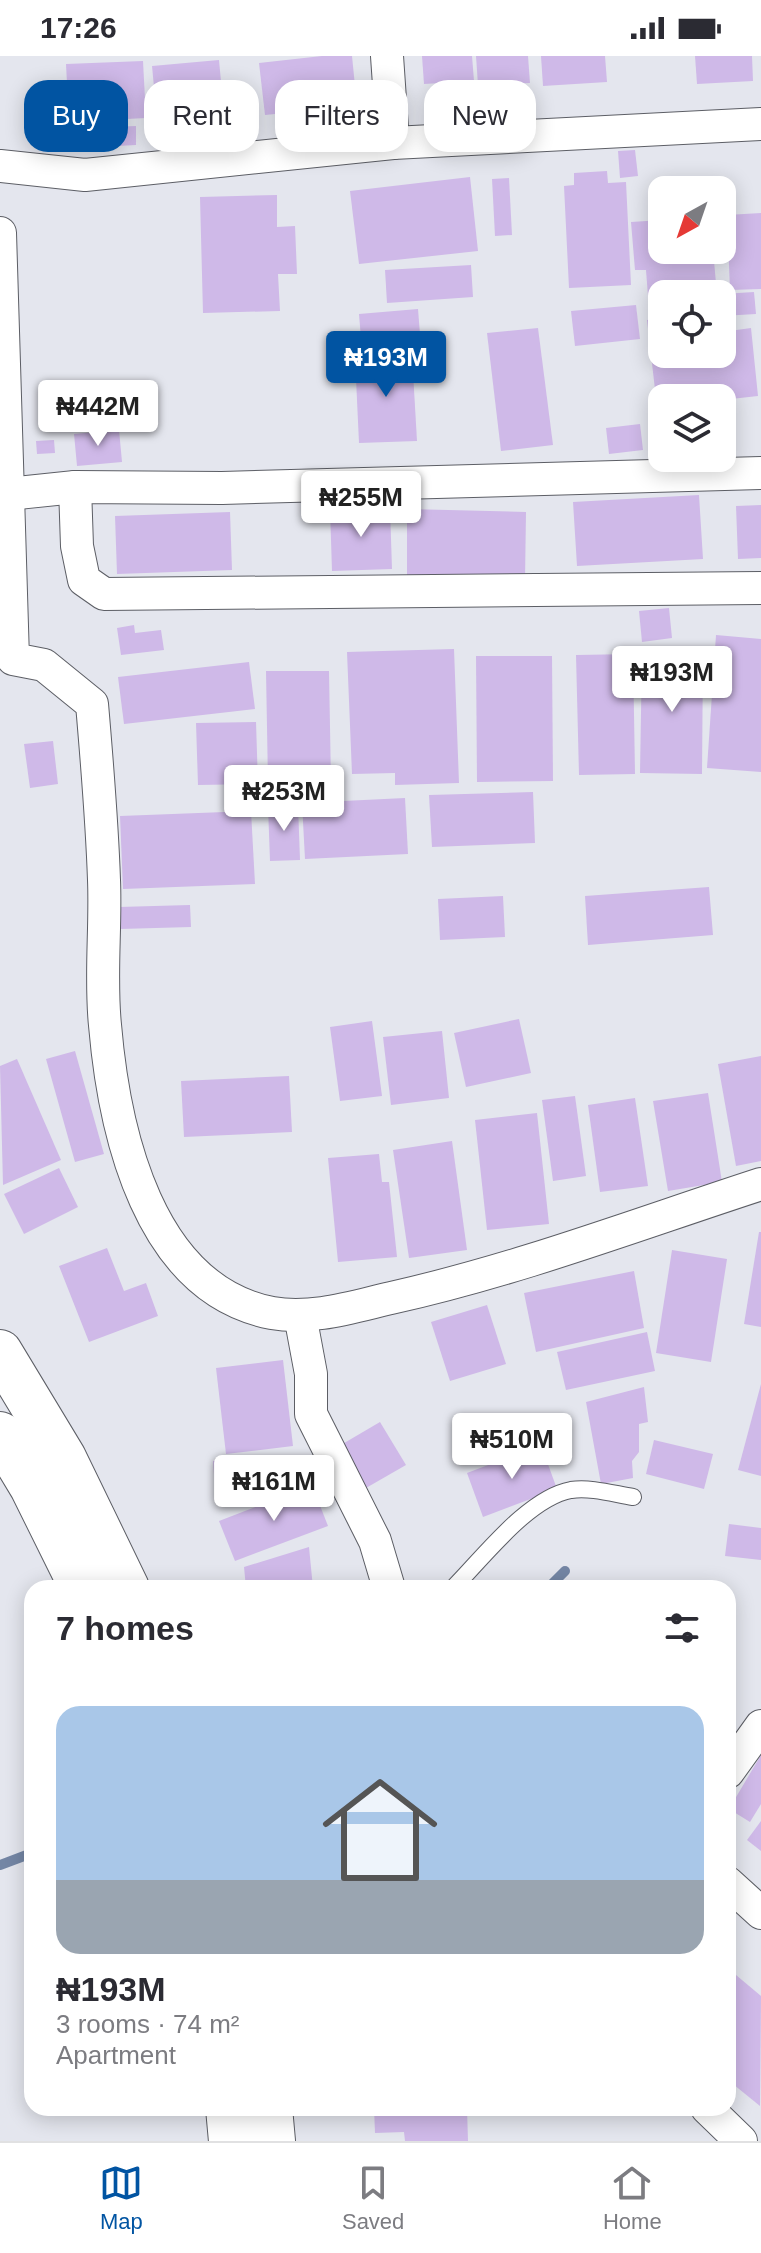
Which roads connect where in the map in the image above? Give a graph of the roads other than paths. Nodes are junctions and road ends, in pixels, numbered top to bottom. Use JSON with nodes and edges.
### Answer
{"nodes":[{"id":1,"x":387,"y":56,"type":"edge"},
{"id":2,"x":389,"y":80,"type":"edge"},
{"id":3,"x":761,"y":124,"type":"edge"},
{"id":4,"x":408,"y":142,"type":"edge"},
{"id":5,"x":306,"y":152,"type":"edge"},
{"id":6,"x":0,"y":166,"type":"edge"},
{"id":7,"x":0,"y":233,"type":"edge"},
{"id":8,"x":761,"y":473,"type":"edge"},
{"id":9,"x":75,"y":487,"type":"junction"},
{"id":10,"x":8,"y":494,"type":"junction"},
{"id":11,"x":761,"y":588,"type":"edge"},
{"id":12,"x":7,"y":662,"type":"edge"},
{"id":13,"x":761,"y":1184,"type":"edge"},
{"id":14,"x":300,"y":1315,"type":"junction"},
{"id":15,"x":0,"y":1352,"type":"edge"},
{"id":16,"x":0,"y":1434,"type":"edge"},
{"id":17,"x":633,"y":1497,"type":"dead end"},
{"id":18,"x":78,"y":1580,"type":"edge"},
{"id":19,"x":123,"y":1580,"type":"edge"},
{"id":20,"x":387,"y":1580,"type":"edge"},
{"id":21,"x":461,"y":1580,"type":"edge"},
{"id":22,"x":761,"y":1726,"type":"edge"},
{"id":23,"x":736,"y":1761,"type":"edge"},
{"id":24,"x":736,"y":1890,"type":"edge"},
{"id":25,"x":761,"y":1913,"type":"edge"},
{"id":26,"x":229,"y":2116,"type":"edge"},
{"id":27,"x":271,"y":2116,"type":"edge"},
{"id":28,"x":715,"y":2116,"type":"edge"},
{"id":29,"x":231,"y":2141,"type":"edge"},
{"id":30,"x":273,"y":2141,"type":"edge"},
{"id":31,"x":741,"y":2141,"type":"edge"}],
"edges":[{"from":1,"to":2,"type":"street"},
{"from":3,"to":4,"type":"street"},
{"from":5,"to":6,"type":"street"},
{"from":7,"to":10,"type":"street"},
{"from":8,"to":9,"type":"street"},
{"from":9,"to":10,"type":"street"},
{"from":9,"to":11,"type":"street"},
{"from":10,"to":12,"type":"street"},
{"from":12,"to":14,"type":"street"},
{"from":13,"to":14,"type":"street"},
{"from":14,"to":20,"type":"street"},
{"from":15,"to":19,"type":"main road"},
{"from":16,"to":18,"type":"main road"},
{"from":17,"to":21,"type":"lane"},
{"from":22,"to":23,"type":"street"},
{"from":24,"to":25,"type":"street"},
{"from":26,"to":29,"type":"main road"},
{"from":27,"to":30,"type":"main road"},
{"from":28,"to":31,"type":"street"}]}
